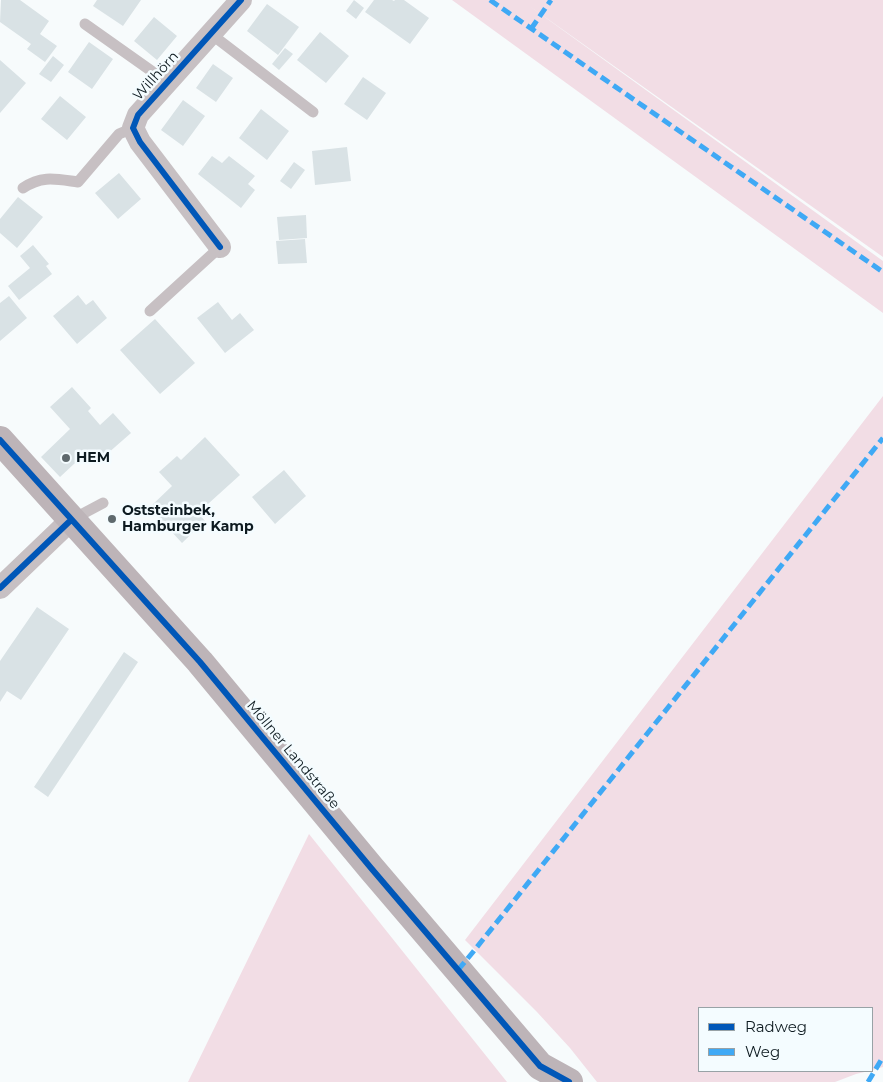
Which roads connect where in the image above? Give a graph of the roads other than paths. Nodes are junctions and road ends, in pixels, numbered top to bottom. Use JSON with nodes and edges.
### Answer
{"nodes":[{"id":1,"x":241,"y":0,"type":"edge"},
{"id":2,"x":85,"y":24,"type":"dead end"},
{"id":3,"x":211,"y":34,"type":"junction"},
{"id":4,"x":167,"y":82,"type":"junction"},
{"id":5,"x":313,"y":112,"type":"dead end"},
{"id":6,"x":133,"y":128,"type":"junction"},
{"id":7,"x":23,"y":188,"type":"dead end"},
{"id":8,"x":220,"y":247,"type":"joint"},
{"id":9,"x":150,"y":311,"type":"dead end"},
{"id":10,"x":0,"y":440,"type":"edge"},
{"id":11,"x":103,"y":503,"type":"dead end"},
{"id":12,"x":71,"y":520,"type":"junction"},
{"id":13,"x":0,"y":588,"type":"edge"},
{"id":14,"x":542,"y":1074,"type":"edge"},
{"id":15,"x":569,"y":1082,"type":"edge"}],
"edges":[{"from":1,"to":3,"type":"street","name":"Willhörn"},
{"from":2,"to":4,"type":"lane"},
{"from":3,"to":4,"type":"street","name":"Willhörn"},
{"from":3,"to":5,"type":"lane"},
{"from":4,"to":6,"type":"street","name":"Willhörn"},
{"from":6,"to":7,"type":"lane"},
{"from":6,"to":8,"type":"street"},
{"from":8,"to":9,"type":"lane"},
{"from":10,"to":12,"type":"main road","name":"Möllner Landstraße"},
{"from":11,"to":12,"type":"lane"},
{"from":12,"to":13,"type":"street"},
{"from":12,"to":14,"type":"main road","name":"Möllner Landstraße"},
{"from":14,"to":15,"type":"main road","name":"Möllner Landstraße"}]}
